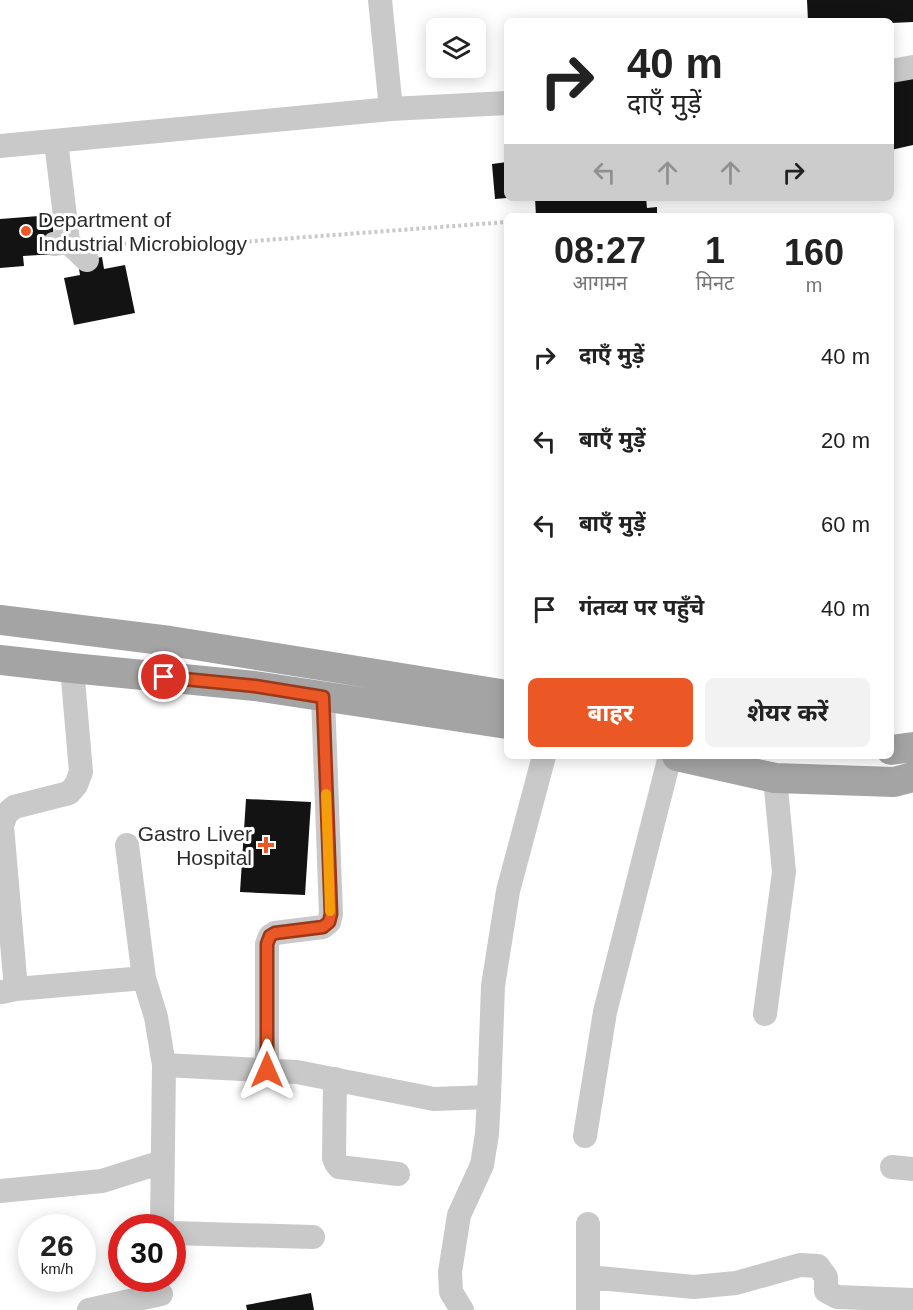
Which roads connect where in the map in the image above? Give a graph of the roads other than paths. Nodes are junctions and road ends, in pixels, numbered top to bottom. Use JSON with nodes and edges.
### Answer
{"nodes":[{"id":1,"x":380,"y":0,"type":"edge"},
{"id":2,"x":504,"y":103,"type":"edge"},
{"id":3,"x":391,"y":109,"type":"junction"},
{"id":4,"x":56,"y":141,"type":"junction"},
{"id":5,"x":0,"y":146,"type":"edge"},
{"id":6,"x":87,"y":260,"type":"dead end"},
{"id":7,"x":0,"y":620,"type":"edge"},
{"id":8,"x":0,"y":660,"type":"edge"},
{"id":9,"x":72,"y":669,"type":"junction"},
{"id":10,"x":504,"y":695,"type":"edge"},
{"id":11,"x":323,"y":697,"type":"junction"},
{"id":12,"x":504,"y":724,"type":"edge"},
{"id":13,"x":913,"y":747,"type":"edge"},
{"id":14,"x":894,"y":750,"type":"edge"},
{"id":15,"x":543,"y":759,"type":"edge"},
{"id":16,"x":669,"y":759,"type":"edge"},
{"id":17,"x":690,"y":759,"type":"edge"},
{"id":18,"x":913,"y":777,"type":"edge"},
{"id":19,"x":775,"y":778,"type":"junction"},
{"id":20,"x":127,"y":845,"type":"dead end"},
{"id":21,"x":144,"y":978,"type":"junction"},
{"id":22,"x":8,"y":991,"type":"edge"},
{"id":23,"x":765,"y":1014,"type":"dead end"},
{"id":24,"x":164,"y":1065,"type":"junction"},
{"id":25,"x":267,"y":1070,"type":"junction"},
{"id":26,"x":335,"y":1080,"type":"junction"},
{"id":27,"x":489,"y":1097,"type":"junction"},
{"id":28,"x":585,"y":1136,"type":"dead end"},
{"id":29,"x":162,"y":1162,"type":"junction"},
{"id":30,"x":398,"y":1174,"type":"dead end"},
{"id":31,"x":0,"y":1191,"type":"edge"},
{"id":32,"x":162,"y":1214,"type":"edge"},
{"id":33,"x":588,"y":1224,"type":"dead end"},
{"id":34,"x":186,"y":1233,"type":"edge"},
{"id":35,"x":313,"y":1237,"type":"dead end"},
{"id":36,"x":588,"y":1277,"type":"junction"},
{"id":37,"x":161,"y":1294,"type":"edge"},
{"id":38,"x":913,"y":1300,"type":"edge"},
{"id":39,"x":89,"y":1310,"type":"edge"},
{"id":40,"x":462,"y":1310,"type":"edge"},
{"id":41,"x":588,"y":1310,"type":"edge"}],
"edges":[{"from":1,"to":3,"type":"street"},
{"from":2,"to":3,"type":"street"},
{"from":3,"to":4,"type":"street"},
{"from":4,"to":5,"type":"street"},
{"from":4,"to":6,"type":"street"},
{"from":7,"to":10,"type":"main road"},
{"from":8,"to":9,"type":"main road"},
{"from":9,"to":11,"type":"main road"},
{"from":9,"to":22,"type":"street"},
{"from":11,"to":12,"type":"main road"},
{"from":11,"to":25,"type":"street"},
{"from":13,"to":14,"type":"main road"},
{"from":15,"to":27,"type":"street"},
{"from":16,"to":28,"type":"street"},
{"from":17,"to":19,"type":"main road"},
{"from":18,"to":19,"type":"main road"},
{"from":19,"to":23,"type":"street"},
{"from":20,"to":21,"type":"street"},
{"from":21,"to":22,"type":"street"},
{"from":21,"to":24,"type":"street"},
{"from":24,"to":25,"type":"street"},
{"from":24,"to":29,"type":"street"},
{"from":25,"to":26,"type":"street"},
{"from":26,"to":27,"type":"street"},
{"from":26,"to":30,"type":"street"},
{"from":27,"to":40,"type":"street"},
{"from":29,"to":31,"type":"street"},
{"from":29,"to":32,"type":"street"},
{"from":33,"to":36,"type":"street"},
{"from":34,"to":35,"type":"street"},
{"from":36,"to":38,"type":"street"},
{"from":36,"to":41,"type":"street"},
{"from":37,"to":39,"type":"street"}]}
